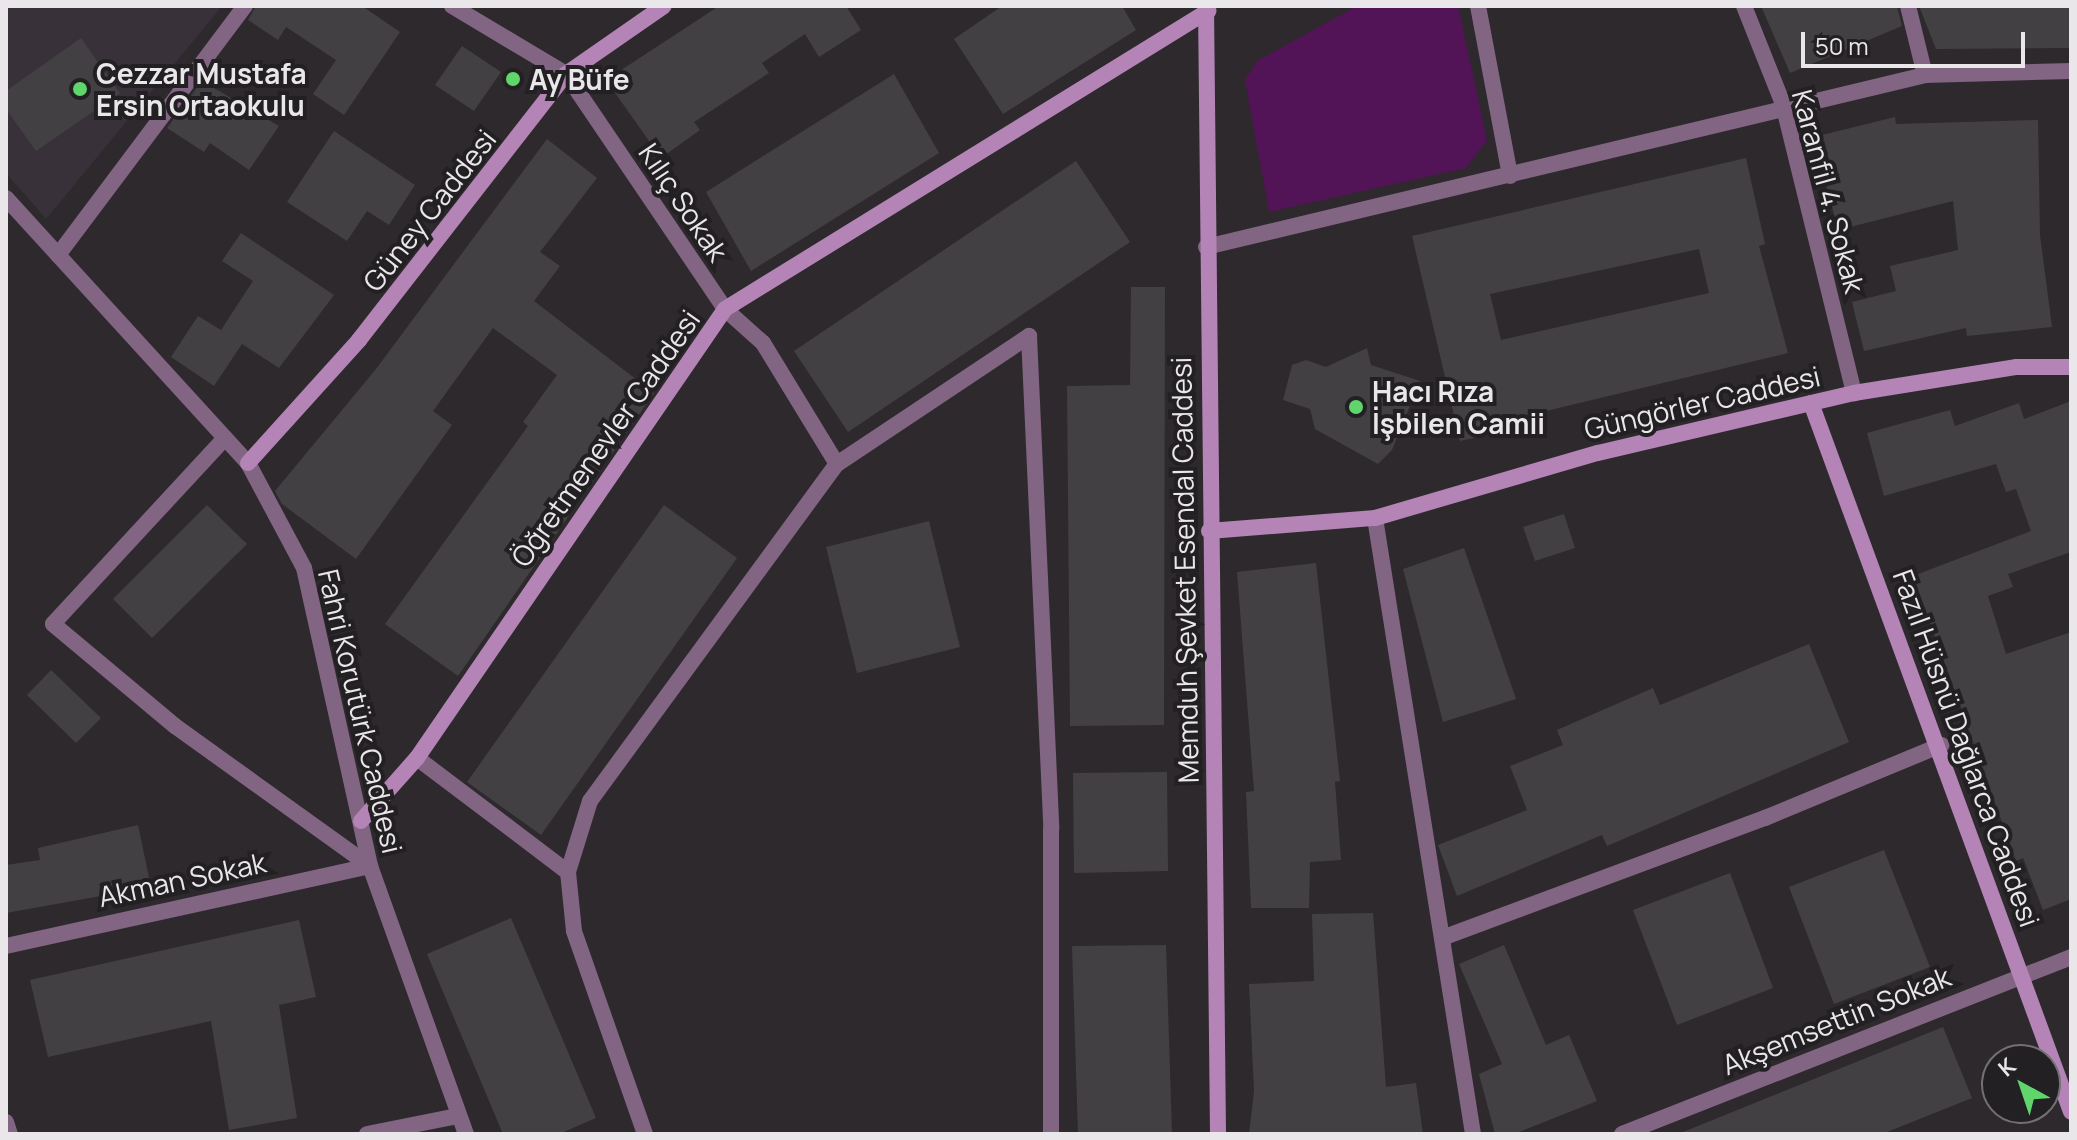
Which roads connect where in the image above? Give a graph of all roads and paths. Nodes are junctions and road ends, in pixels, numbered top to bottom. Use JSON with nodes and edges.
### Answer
{"nodes":[{"id":1,"x":245,"y":6,"type":"edge"},
{"id":2,"x":452,"y":6,"type":"edge"},
{"id":3,"x":664,"y":6,"type":"edge"},
{"id":4,"x":1478,"y":6,"type":"edge"},
{"id":5,"x":1744,"y":6,"type":"edge"},
{"id":6,"x":1908,"y":6,"type":"edge"},
{"id":7,"x":1207,"y":9,"type":"edge"},
{"id":8,"x":2071,"y":71,"type":"edge"},
{"id":9,"x":566,"y":74,"type":"junction"},
{"id":10,"x":1925,"y":75,"type":"junction"},
{"id":11,"x":1783,"y":104,"type":"junction"},
{"id":12,"x":1510,"y":176,"type":"junction"},
{"id":13,"x":6,"y":198,"type":"edge"},
{"id":14,"x":1206,"y":247,"type":"junction"},
{"id":15,"x":58,"y":255,"type":"junction"},
{"id":16,"x":725,"y":309,"type":"junction"},
{"id":17,"x":2071,"y":367,"type":"edge"},
{"id":18,"x":1854,"y":393,"type":"junction"},
{"id":19,"x":1811,"y":403,"type":"junction"},
{"id":20,"x":225,"y":438,"type":"junction"},
{"id":21,"x":248,"y":463,"type":"junction"},
{"id":22,"x":837,"y":464,"type":"junction"},
{"id":23,"x":1375,"y":518,"type":"junction"},
{"id":24,"x":1209,"y":531,"type":"junction"},
{"id":25,"x":1941,"y":745,"type":"junction"},
{"id":26,"x":417,"y":758,"type":"junction"},
{"id":27,"x":361,"y":821,"type":"junction"},
{"id":28,"x":370,"y":866,"type":"junction"},
{"id":29,"x":568,"y":872,"type":"junction"},
{"id":30,"x":1442,"y":938,"type":"junction"},
{"id":31,"x":6,"y":946,"type":"edge"},
{"id":32,"x":2071,"y":957,"type":"edge"},
{"id":33,"x":2022,"y":973,"type":"junction"},
{"id":34,"x":2071,"y":1112,"type":"edge"},
{"id":35,"x":458,"y":1116,"type":"junction"},
{"id":36,"x":6,"y":1122,"type":"edge"},
{"id":37,"x":10,"y":1134,"type":"edge"},
{"id":38,"x":367,"y":1134,"type":"edge"},
{"id":39,"x":466,"y":1134,"type":"edge"},
{"id":40,"x":645,"y":1134,"type":"edge"},
{"id":41,"x":1051,"y":1134,"type":"edge"},
{"id":42,"x":1218,"y":1134,"type":"edge"},
{"id":43,"x":1473,"y":1134,"type":"edge"},
{"id":44,"x":1622,"y":1134,"type":"edge"}],
"edges":[{"from":1,"to":15,"type":"street"},
{"from":2,"to":9,"type":"street","name":"Kılıç Sokak"},
{"from":3,"to":9,"type":"street","name":"Güney Caddesi"},
{"from":4,"to":12,"type":"street"},
{"from":5,"to":11,"type":"street","name":"Karanfil 4. Sokak"},
{"from":6,"to":10,"type":"street"},
{"from":7,"to":14,"type":"street","name":"Memduh Şevket Esendal Caddesi"},
{"from":7,"to":16,"type":"street","name":"Öğretmenevler Caddesi"},
{"from":8,"to":10,"type":"street"},
{"from":9,"to":16,"type":"street","name":"Kılıç Sokak"},
{"from":9,"to":21,"type":"street","name":"Güney Caddesi"},
{"from":10,"to":11,"type":"street"},
{"from":11,"to":12,"type":"street"},
{"from":11,"to":18,"type":"street","name":"Karanfil 4. Sokak"},
{"from":12,"to":14,"type":"street"},
{"from":13,"to":15,"type":"street","name":"Fahri Korutürk Caddesi"},
{"from":14,"to":24,"type":"street","name":"Memduh Şevket Esendal Caddesi"},
{"from":15,"to":20,"type":"street","name":"Fahri Korutürk Caddesi"},
{"from":16,"to":22,"type":"street","name":"Kılıç Sokak"},
{"from":16,"to":26,"type":"street","name":"Öğretmenevler Caddesi"},
{"from":17,"to":18,"type":"street","name":"Güngörler Caddesi"},
{"from":18,"to":19,"type":"street","name":"Güngörler Caddesi"},
{"from":19,"to":23,"type":"street","name":"Güngörler Caddesi"},
{"from":19,"to":25,"type":"street","name":"Fazıl Hüsnü Dağlarca Caddesi"},
{"from":20,"to":21,"type":"street","name":"Fahri Korutürk Caddesi"},
{"from":20,"to":28,"type":"street"},
{"from":21,"to":27,"type":"street","name":"Fahri Korutürk Caddesi"},
{"from":22,"to":29,"type":"street"},
{"from":22,"to":41,"type":"street"},
{"from":23,"to":24,"type":"street","name":"Güngörler Caddesi"},
{"from":23,"to":30,"type":"street"},
{"from":24,"to":42,"type":"street","name":"Memduh Şevket Esendal Caddesi"},
{"from":25,"to":30,"type":"street"},
{"from":25,"to":33,"type":"street","name":"Fazıl Hüsnü Dağlarca Caddesi"},
{"from":26,"to":27,"type":"street","name":"Öğretmenevler Caddesi"},
{"from":26,"to":29,"type":"street"},
{"from":27,"to":28,"type":"street","name":"Fahri Korutürk Caddesi"},
{"from":28,"to":31,"type":"street","name":"Akman Sokak"},
{"from":28,"to":35,"type":"street","name":"Fahri Korutürk Caddesi"},
{"from":29,"to":40,"type":"street"},
{"from":30,"to":43,"type":"street"},
{"from":32,"to":33,"type":"street","name":"Akşemsettin Sokak"},
{"from":33,"to":34,"type":"street","name":"Fazıl Hüsnü Dağlarca Caddesi"},
{"from":33,"to":44,"type":"street","name":"Akşemsettin Sokak"},
{"from":35,"to":38,"type":"street"},
{"from":35,"to":39,"type":"street","name":"Fahri Korutürk Caddesi"},
{"from":36,"to":37,"type":"street"}]}
